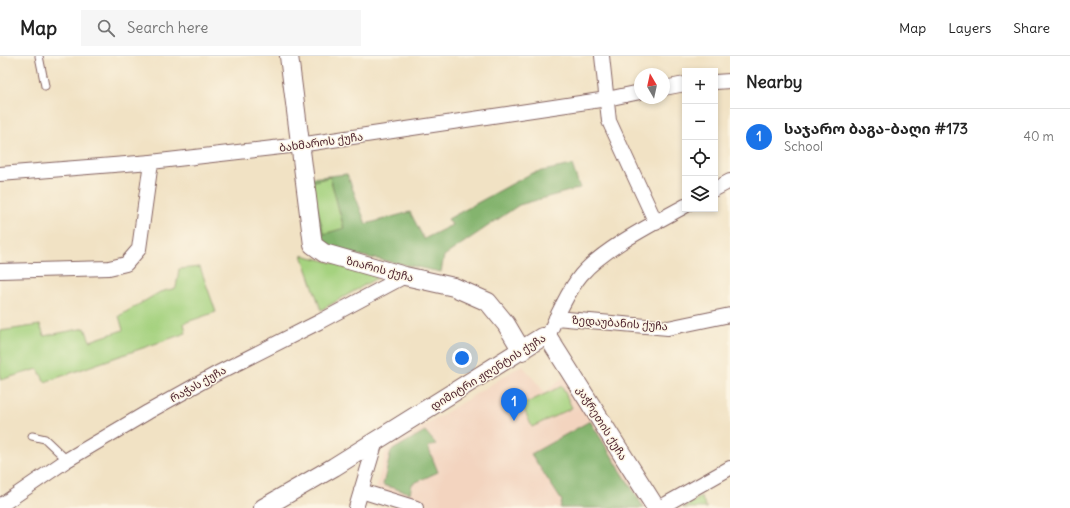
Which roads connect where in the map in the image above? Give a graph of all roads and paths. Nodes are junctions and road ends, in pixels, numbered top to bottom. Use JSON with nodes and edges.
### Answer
{"nodes":[{"id":1,"x":39,"y":56,"type":"edge"},
{"id":2,"x":289,"y":56,"type":"edge"},
{"id":3,"x":602,"y":56,"type":"edge"},
{"id":4,"x":718,"y":82,"type":"edge"},
{"id":5,"x":730,"y":82,"type":"edge"},
{"id":6,"x":682,"y":85,"type":"edge"},
{"id":7,"x":44,"y":86,"type":"dead end"},
{"id":8,"x":670,"y":87,"type":"edge"},
{"id":9,"x":634,"y":93,"type":"edge"},
{"id":10,"x":607,"y":99,"type":"junction"},
{"id":11,"x":299,"y":146,"type":"junction"},
{"id":12,"x":151,"y":162,"type":"junction"},
{"id":13,"x":0,"y":174,"type":"edge"},
{"id":14,"x":730,"y":181,"type":"edge"},
{"id":15,"x":718,"y":187,"type":"edge"},
{"id":16,"x":682,"y":208,"type":"edge"},
{"id":17,"x":656,"y":223,"type":"junction"},
{"id":18,"x":0,"y":271,"type":"edge"},
{"id":19,"x":405,"y":276,"type":"junction"},
{"id":20,"x":730,"y":315,"type":"edge"},
{"id":21,"x":556,"y":318,"type":"junction"},
{"id":22,"x":548,"y":337,"type":"junction"},
{"id":23,"x":522,"y":351,"type":"junction"},
{"id":24,"x":32,"y":436,"type":"dead end"},
{"id":25,"x":376,"y":441,"type":"junction"},
{"id":26,"x":67,"y":460,"type":"junction"},
{"id":27,"x":730,"y":468,"type":"edge"},
{"id":28,"x":361,"y":491,"type":"junction"},
{"id":29,"x":0,"y":506,"type":"edge"},
{"id":30,"x":263,"y":508,"type":"edge"},
{"id":31,"x":356,"y":508,"type":"edge"},
{"id":32,"x":416,"y":508,"type":"edge"},
{"id":33,"x":656,"y":508,"type":"edge"},
{"id":34,"x":659,"y":508,"type":"edge"}],
"edges":[{"from":1,"to":7,"type":"lane"},
{"from":2,"to":11,"type":"street","name":"ზიარის ქუჩა"},
{"from":3,"to":10,"type":"street"},
{"from":4,"to":5,"type":"street"},
{"from":6,"to":8,"type":"street"},
{"from":9,"to":10,"type":"street","name":"ბახმაროს ქუჩა"},
{"from":10,"to":11,"type":"street","name":"ბახმაროს ქუჩა"},
{"from":10,"to":17,"type":"street"},
{"from":11,"to":12,"type":"street","name":"ბახმაროს ქუჩა"},
{"from":11,"to":19,"type":"street","name":"ზიარის ქუჩა"},
{"from":12,"to":13,"type":"street","name":"ბახმაროს ქუჩა"},
{"from":12,"to":18,"type":"street"},
{"from":14,"to":15,"type":"street"},
{"from":16,"to":17,"type":"street","name":"დიმიტრი ჟღენტის ქუჩა"},
{"from":17,"to":21,"type":"street","name":"დიმიტრი ჟღენტის ქუჩა"},
{"from":19,"to":23,"type":"street","name":"ზიარის ქუჩა"},
{"from":19,"to":26,"type":"street","name":"რაჭას ქუჩა"},
{"from":20,"to":21,"type":"street","name":"ზედაუბანის ქუჩა"},
{"from":21,"to":22,"type":"street","name":"დიმიტრი ჟღენტის ქუჩა"},
{"from":22,"to":23,"type":"street","name":"დიმიტრი ჟღენტის ქუჩა"},
{"from":22,"to":33,"type":"street","name":"კაჭრეთის ქუჩა"},
{"from":23,"to":25,"type":"street","name":"დიმიტრი ჟღენტის ქუჩა"},
{"from":24,"to":26,"type":"lane"},
{"from":25,"to":28,"type":"street"},
{"from":25,"to":30,"type":"street","name":"დიმიტრი ჟღენტის ქუჩა"},
{"from":26,"to":29,"type":"street","name":"რაჭას ქუჩა"},
{"from":27,"to":34,"type":"street"},
{"from":28,"to":31,"type":"street"},
{"from":28,"to":32,"type":"street"}]}
